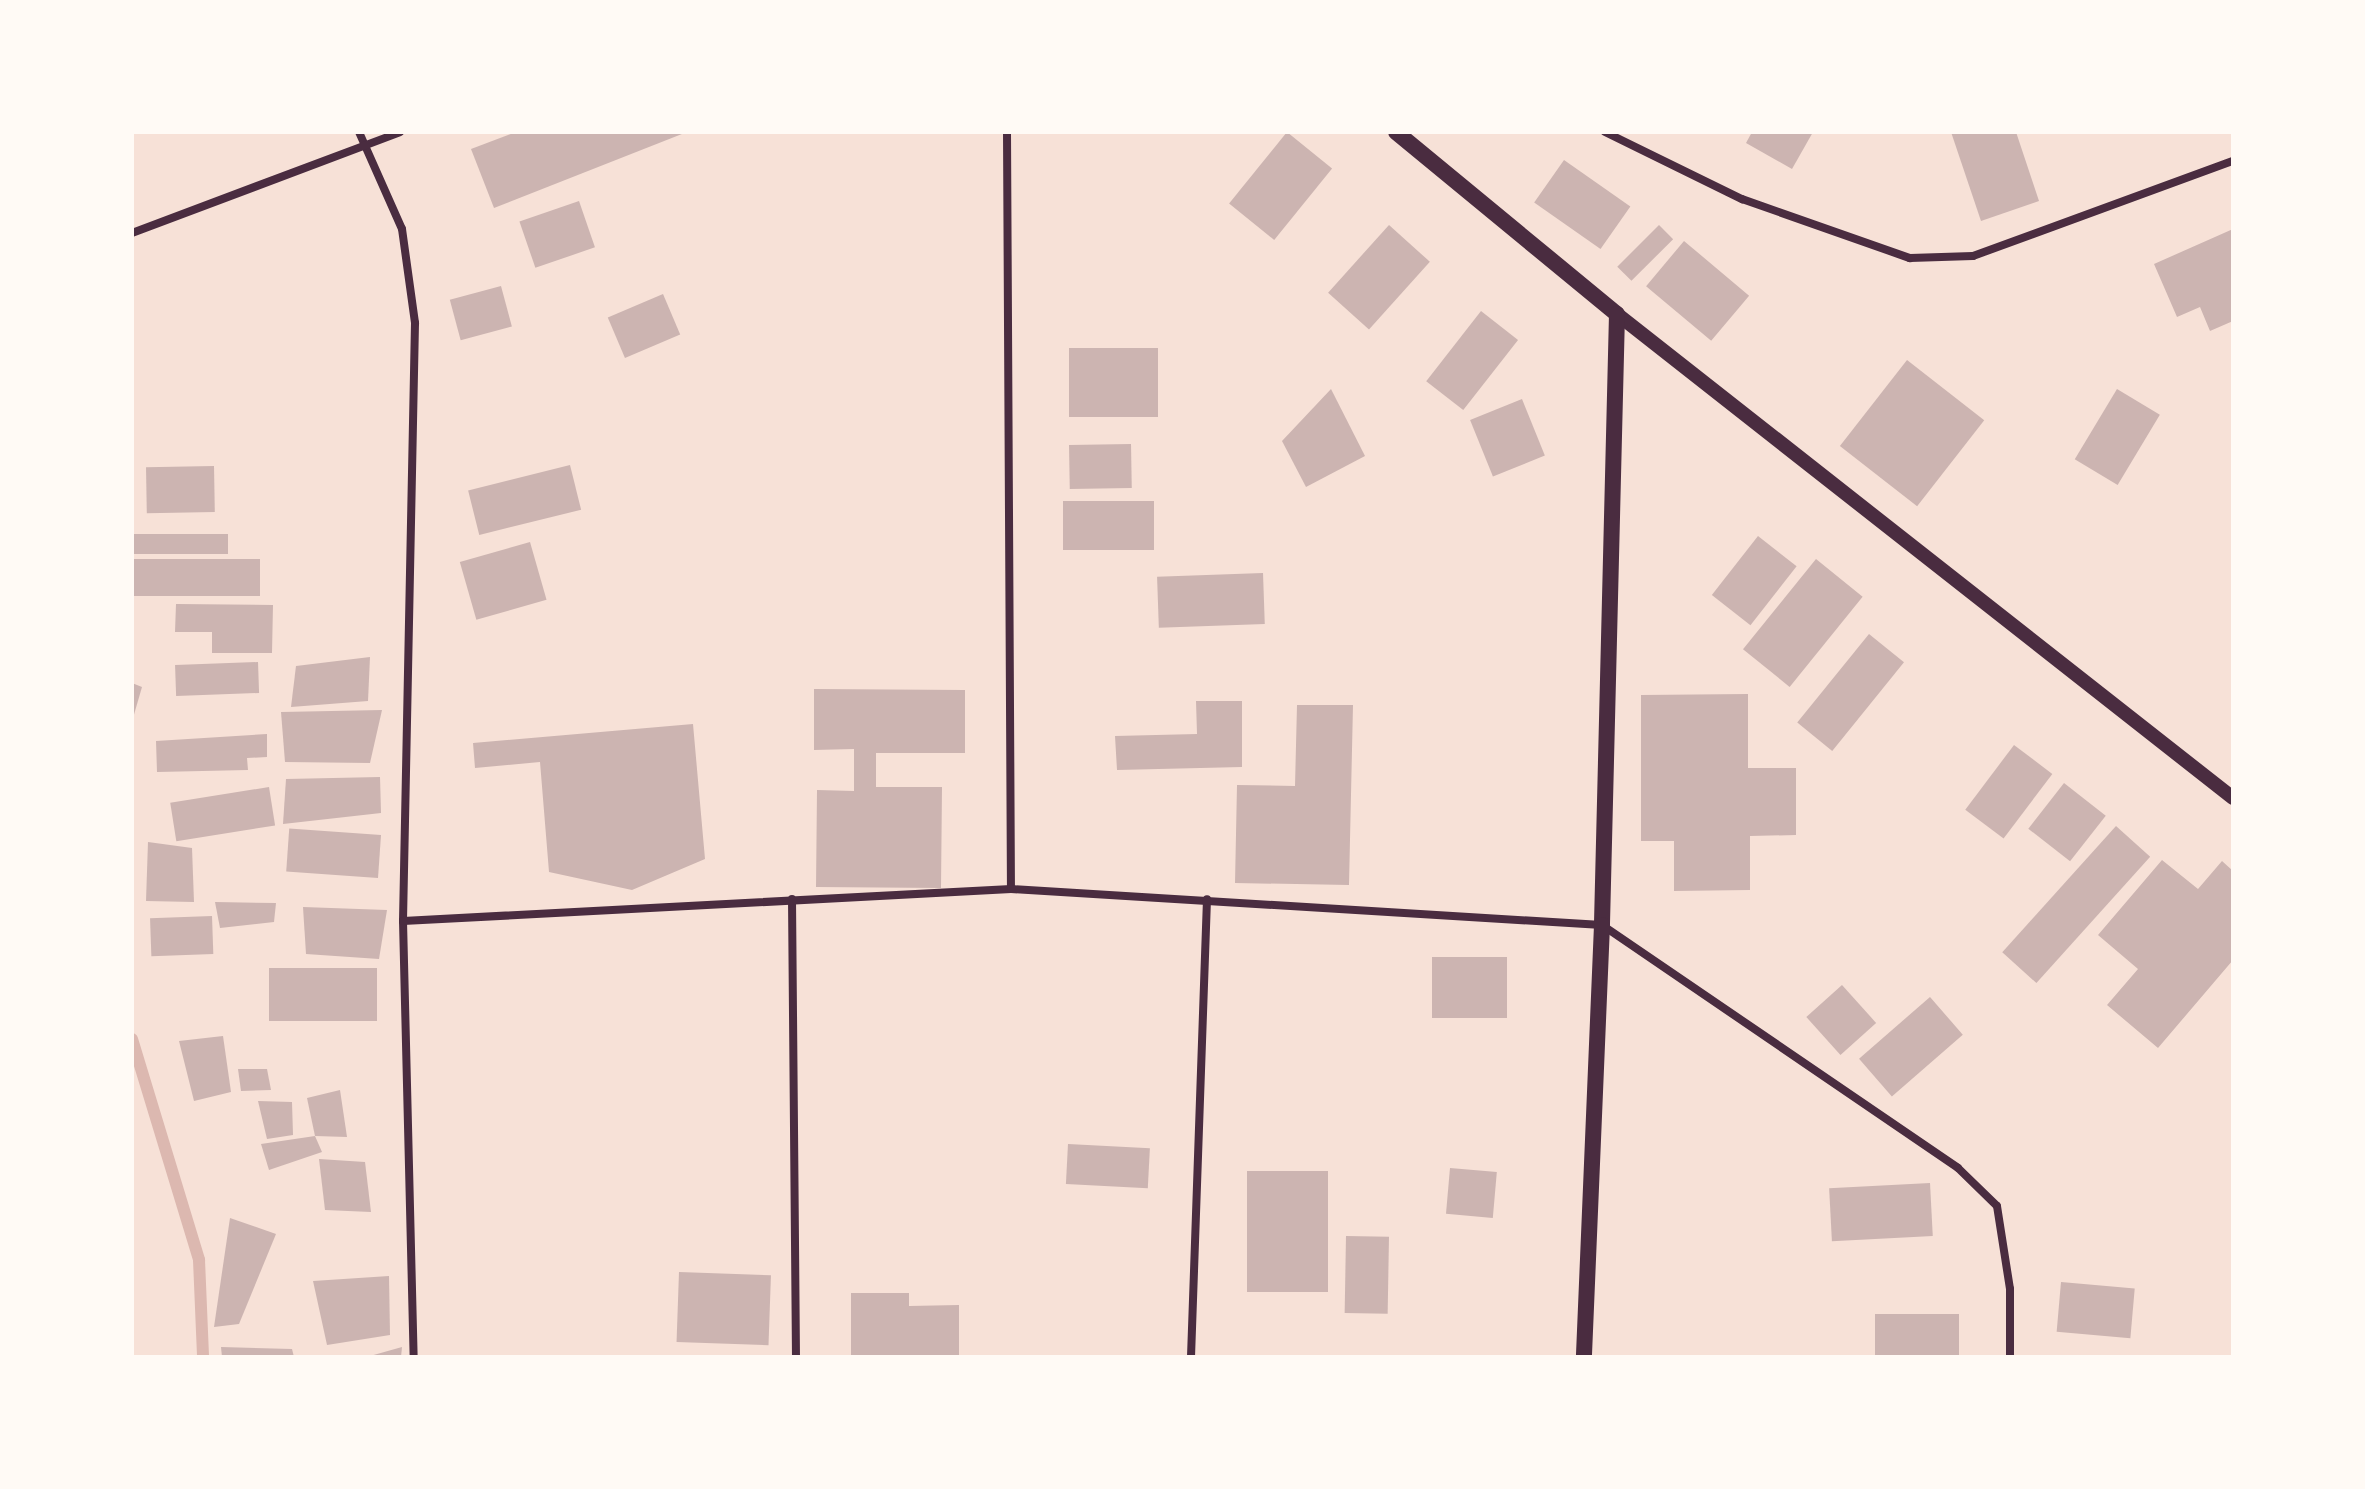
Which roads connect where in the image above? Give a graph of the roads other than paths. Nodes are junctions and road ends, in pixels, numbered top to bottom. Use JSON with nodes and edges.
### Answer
{"nodes":[{"id":1,"x":359,"y":132,"type":"edge"},
{"id":2,"x":400,"y":132,"type":"edge"},
{"id":3,"x":1007,"y":132,"type":"edge"},
{"id":4,"x":1396,"y":132,"type":"edge"},
{"id":5,"x":1605,"y":132,"type":"edge"},
{"id":6,"x":364,"y":147,"type":"junction"},
{"id":7,"x":2233,"y":161,"type":"edge"},
{"id":8,"x":132,"y":233,"type":"edge"},
{"id":9,"x":1617,"y":314,"type":"junction"},
{"id":10,"x":2233,"y":798,"type":"edge"},
{"id":11,"x":1011,"y":889,"type":"junction"},
{"id":12,"x":792,"y":899,"type":"junction"},
{"id":13,"x":1207,"y":899,"type":"junction"},
{"id":14,"x":403,"y":921,"type":"junction"},
{"id":15,"x":1602,"y":925,"type":"junction"},
{"id":16,"x":414,"y":1357,"type":"edge"},
{"id":17,"x":796,"y":1357,"type":"edge"},
{"id":18,"x":1191,"y":1357,"type":"edge"},
{"id":19,"x":1584,"y":1357,"type":"edge"},
{"id":20,"x":2010,"y":1357,"type":"edge"}],
"edges":[{"from":1,"to":6,"type":"street"},
{"from":2,"to":6,"type":"street"},
{"from":3,"to":11,"type":"street"},
{"from":4,"to":9,"type":"main road"},
{"from":5,"to":7,"type":"street"},
{"from":6,"to":8,"type":"street"},
{"from":6,"to":14,"type":"street"},
{"from":9,"to":10,"type":"street"},
{"from":9,"to":15,"type":"main road"},
{"from":11,"to":12,"type":"street"},
{"from":11,"to":13,"type":"street"},
{"from":12,"to":14,"type":"street"},
{"from":12,"to":17,"type":"street"},
{"from":13,"to":15,"type":"street"},
{"from":13,"to":18,"type":"street"},
{"from":14,"to":16,"type":"street"},
{"from":15,"to":19,"type":"main road"},
{"from":15,"to":20,"type":"street"}]}
